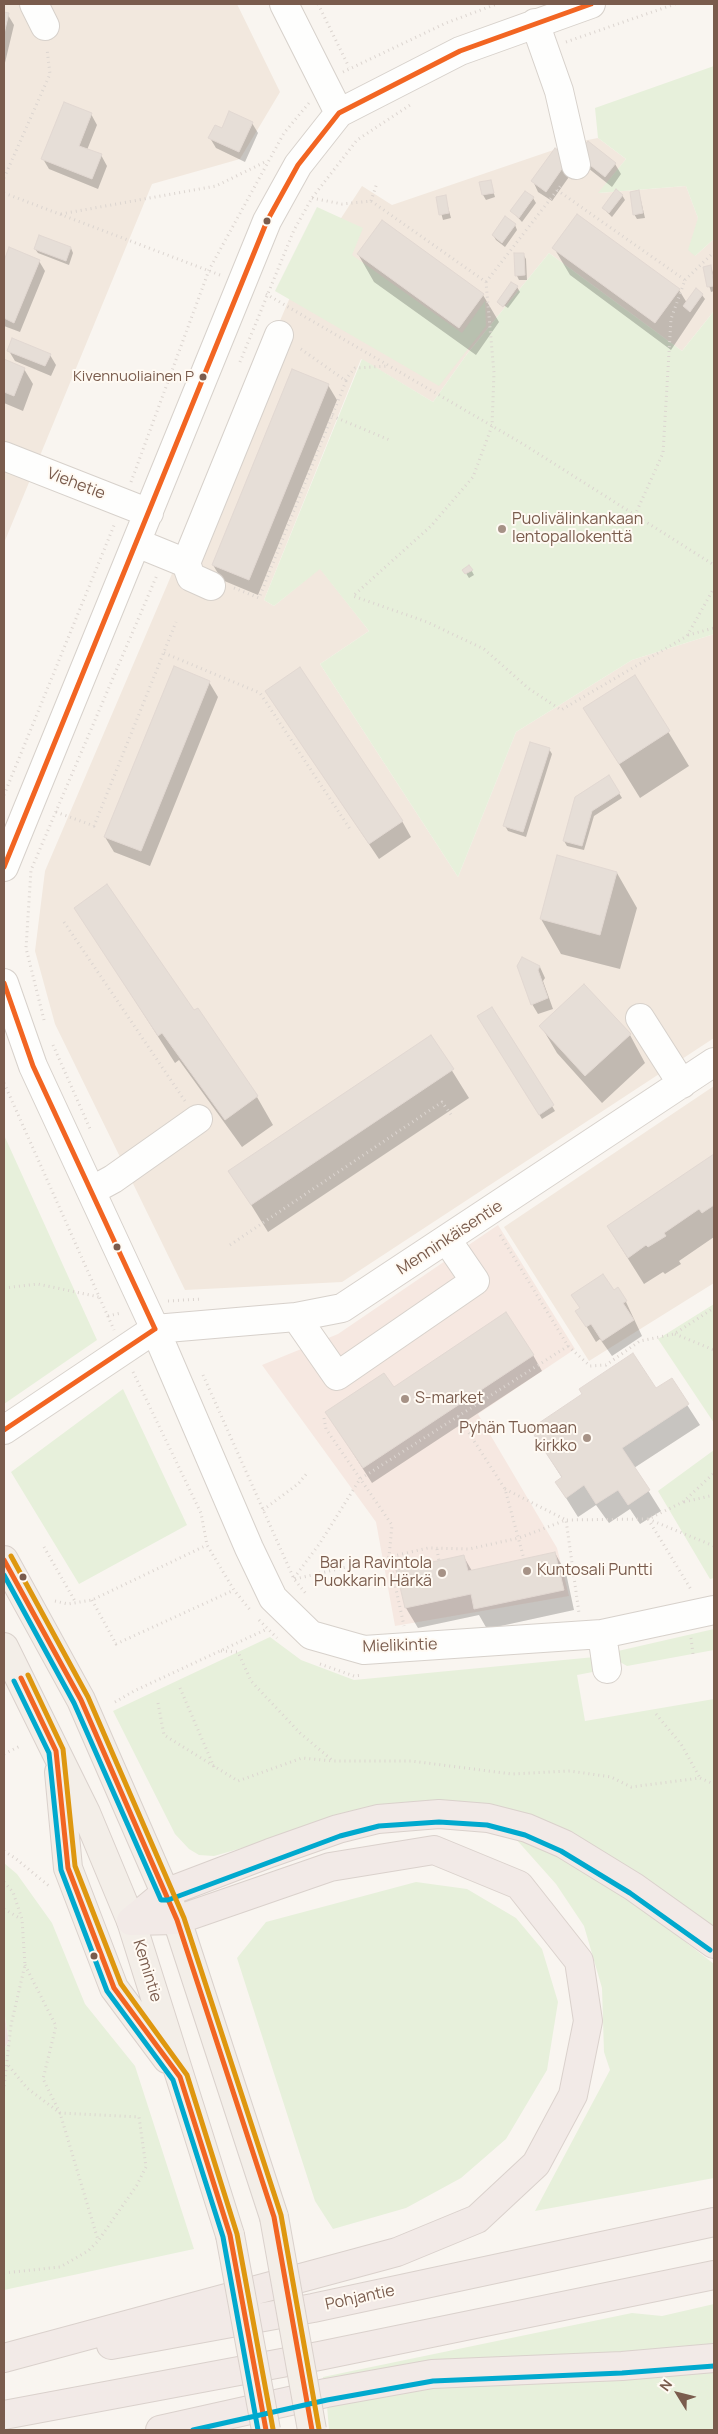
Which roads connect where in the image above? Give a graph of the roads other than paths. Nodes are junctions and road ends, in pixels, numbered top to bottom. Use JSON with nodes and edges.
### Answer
{"nodes":[{"id":1,"x":284,"y":4,"type":"edge"},
{"id":2,"x":591,"y":4,"type":"edge"},
{"id":3,"x":535,"y":23,"type":"junction"},
{"id":4,"x":339,"y":113,"type":"junction"},
{"id":5,"x":576,"y":165,"type":"road end"},
{"id":6,"x":279,"y":335,"type":"road end"},
{"id":7,"x":4,"y":456,"type":"edge"},
{"id":8,"x":149,"y":513,"type":"junction"},
{"id":9,"x":137,"y":543,"type":"junction"},
{"id":10,"x":175,"y":559,"type":"junction"},
{"id":11,"x":211,"y":586,"type":"road end"},
{"id":12,"x":4,"y":867,"type":"edge"},
{"id":13,"x":4,"y":983,"type":"edge"},
{"id":14,"x":640,"y":1018,"type":"dead end"},
{"id":15,"x":714,"y":1062,"type":"edge"},
{"id":16,"x":682,"y":1084,"type":"junction"},
{"id":17,"x":198,"y":1120,"type":"road end"},
{"id":18,"x":91,"y":1191,"type":"junction"},
{"id":19,"x":447,"y":1240,"type":"junction"},
{"id":20,"x":296,"y":1317,"type":"junction"},
{"id":21,"x":168,"y":1327,"type":"junction"},
{"id":22,"x":4,"y":1430,"type":"edge"},
{"id":23,"x":4,"y":1560,"type":"edge"},
{"id":24,"x":705,"y":1604,"type":"edge"},
{"id":25,"x":591,"y":1628,"type":"junction"},
{"id":26,"x":4,"y":1647,"type":"edge"},
{"id":27,"x":607,"y":1669,"type":"dead end"},
{"id":28,"x":56,"y":1752,"type":"junction"},
{"id":29,"x":165,"y":1893,"type":"junction"},
{"id":30,"x":177,"y":1920,"type":"junction"},
{"id":31,"x":131,"y":1921,"type":"junction"},
{"id":32,"x":714,"y":1944,"type":"edge"},
{"id":33,"x":180,"y":2077,"type":"junction"},
{"id":34,"x":714,"y":2222,"type":"edge"},
{"id":35,"x":714,"y":2276,"type":"edge"},
{"id":36,"x":4,"y":2358,"type":"edge"},
{"id":37,"x":714,"y":2358,"type":"edge"},
{"id":38,"x":4,"y":2365,"type":"edge"},
{"id":39,"x":4,"y":2415,"type":"edge"},
{"id":40,"x":160,"y":2430,"type":"edge"},
{"id":41,"x":266,"y":2430,"type":"edge"},
{"id":42,"x":312,"y":2430,"type":"edge"}],
"edges":[{"from":1,"to":4,"type":"street"},
{"from":2,"to":3,"type":"street"},
{"from":3,"to":4,"type":"street"},
{"from":3,"to":5,"type":"street"},
{"from":4,"to":8,"type":"street"},
{"from":6,"to":10,"type":"street"},
{"from":7,"to":8,"type":"street","name":"Viehetie"},
{"from":8,"to":9,"type":"street"},
{"from":9,"to":10,"type":"street"},
{"from":9,"to":12,"type":"street"},
{"from":10,"to":11,"type":"street"},
{"from":13,"to":18,"type":"street","name":"Mielikintie"},
{"from":14,"to":16,"type":"street"},
{"from":15,"to":16,"type":"street","name":"Menninkäisentie"},
{"from":16,"to":19,"type":"street","name":"Menninkäisentie"},
{"from":17,"to":18,"type":"street"},
{"from":18,"to":21,"type":"street","name":"Mielikintie"},
{"from":19,"to":20,"type":"street","name":"Menninkäisentie"},
{"from":19,"to":20,"type":"street"},
{"from":20,"to":21,"type":"street","name":"Menninkäisentie"},
{"from":21,"to":22,"type":"street"},
{"from":21,"to":25,"type":"street","name":"Mielikintie"},
{"from":23,"to":29,"type":"main road"},
{"from":24,"to":25,"type":"street","name":"Mielikintie"},
{"from":25,"to":27,"type":"street"},
{"from":26,"to":28,"type":"main road","name":"Kemintie"},
{"from":28,"to":31,"type":"main road","name":"Kemintie"},
{"from":28,"to":33,"type":"main road"},
{"from":29,"to":30,"type":"main road"},
{"from":29,"to":31,"type":"highway"},
{"from":29,"to":32,"type":"highway"},
{"from":30,"to":31,"type":"highway"},
{"from":30,"to":36,"type":"highway"},
{"from":30,"to":42,"type":"main road","bridge":true},
{"from":31,"to":33,"type":"main road","name":"Kemintie"},
{"from":33,"to":41,"type":"main road","name":"Kemintie","bridge":true},
{"from":34,"to":38,"type":"highway","name":"Pohjantie"},
{"from":35,"to":39,"type":"highway"},
{"from":37,"to":40,"type":"highway"}]}
